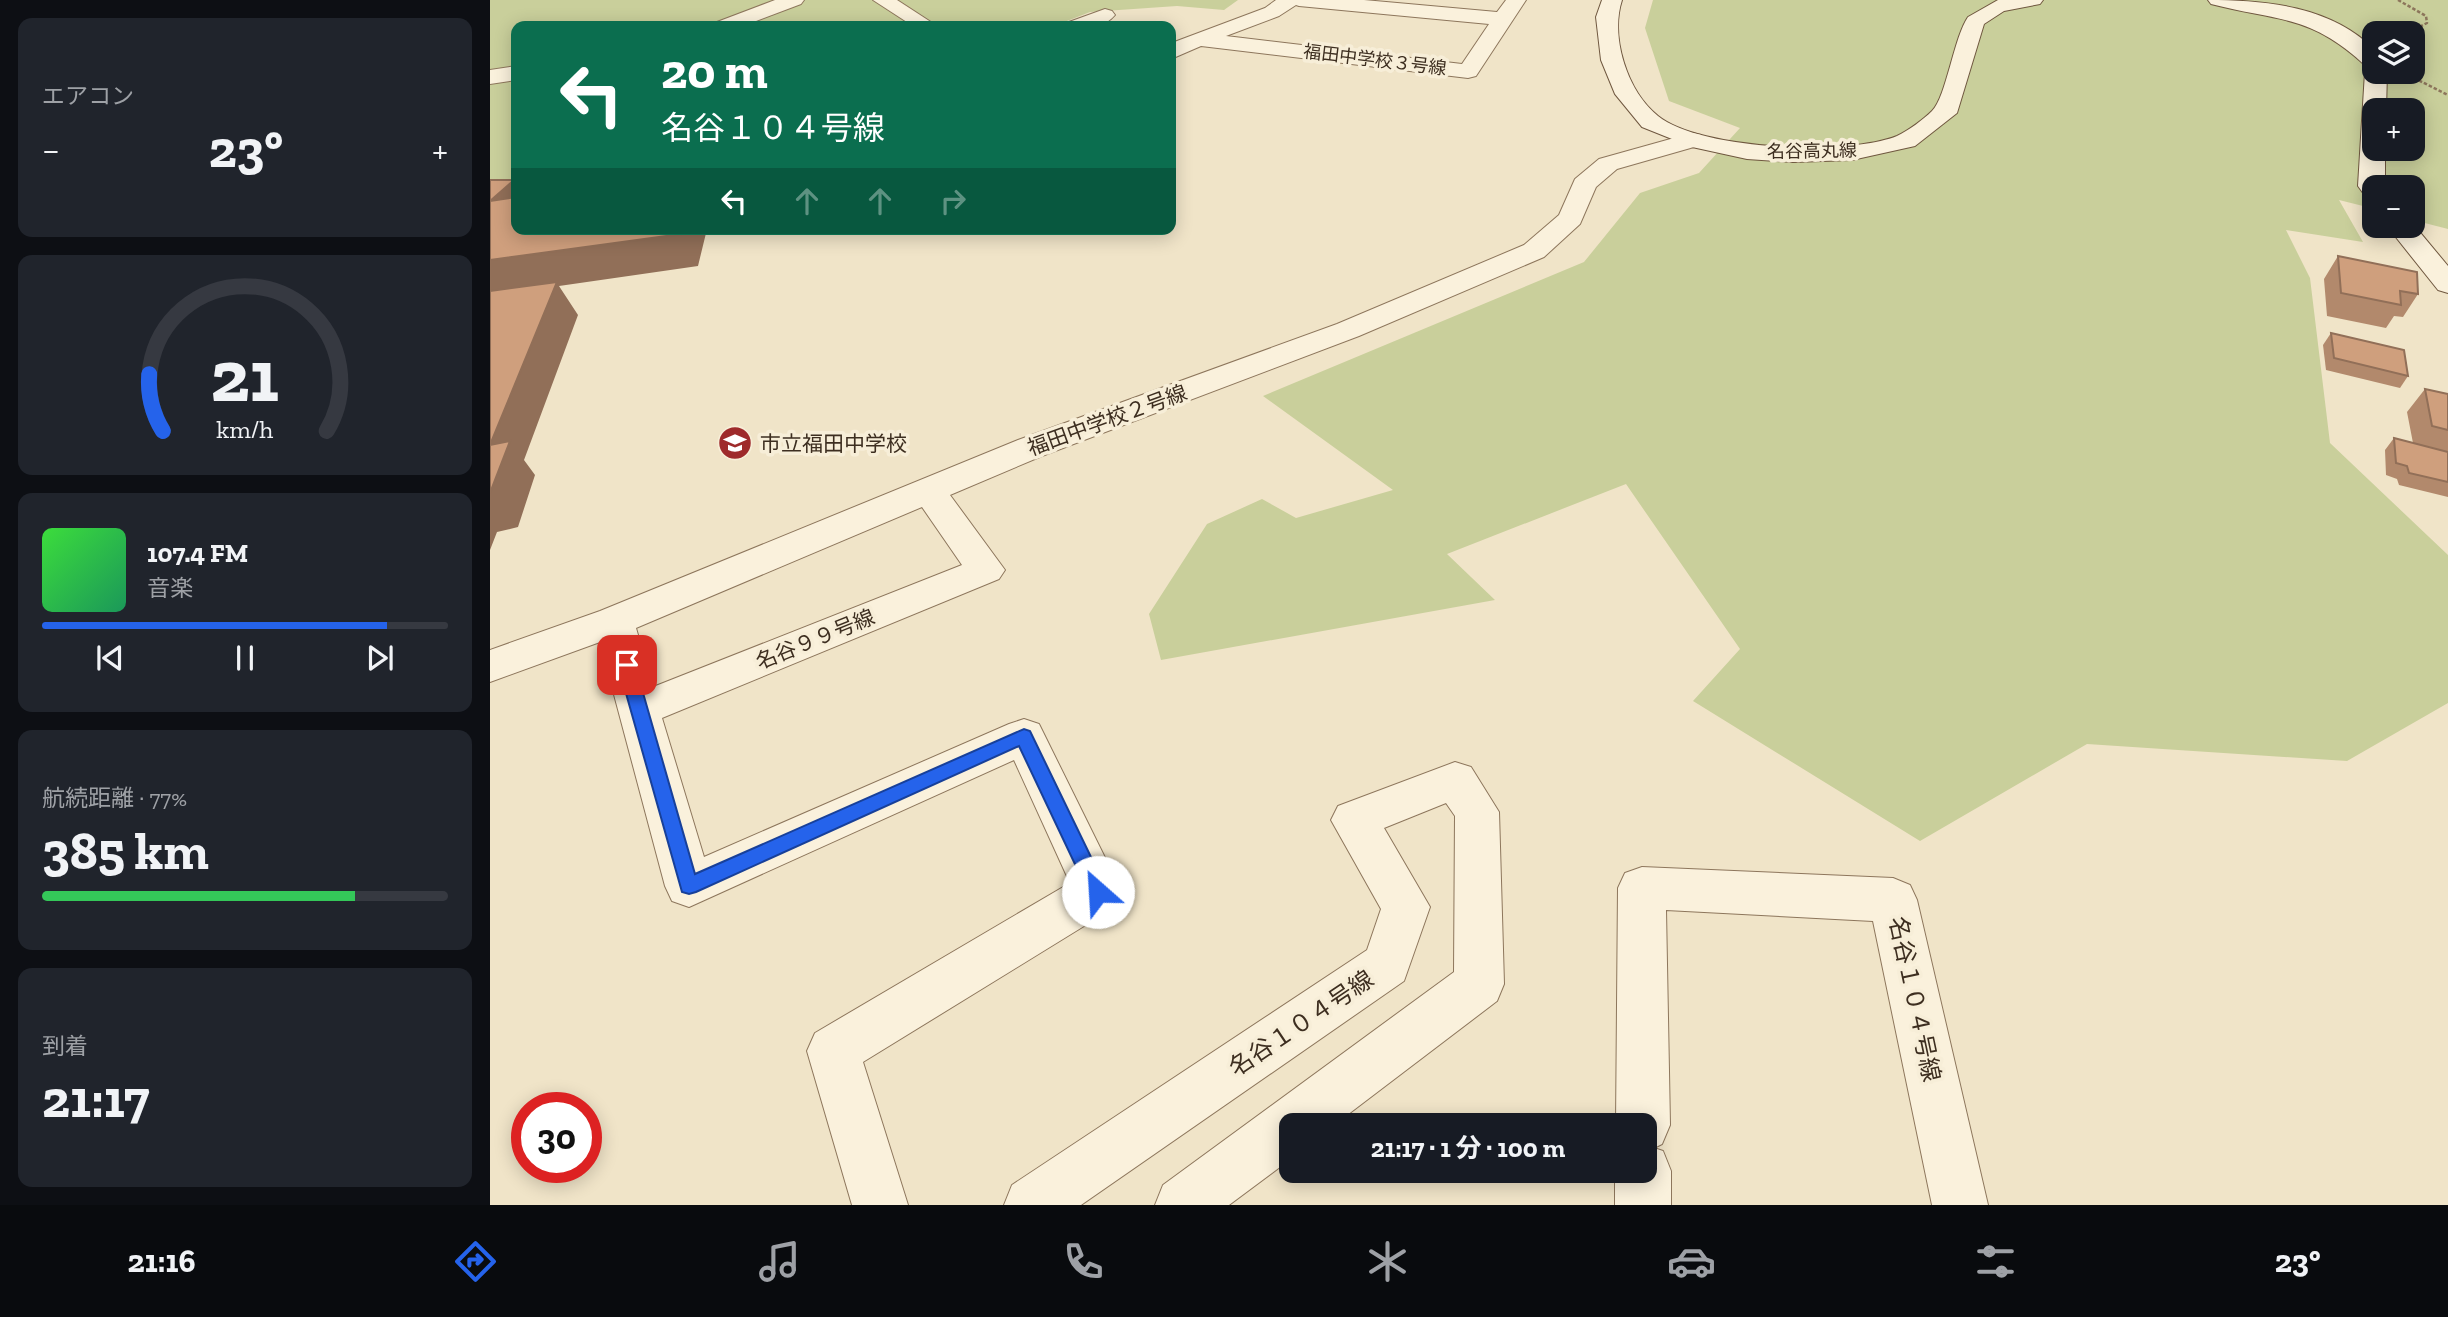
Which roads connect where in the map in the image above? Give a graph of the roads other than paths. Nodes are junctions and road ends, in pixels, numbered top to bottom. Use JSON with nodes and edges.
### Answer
{"nodes":[{"id":1,"x":794,"y":0,"type":"edge"},
{"id":2,"x":883,"y":0,"type":"edge"},
{"id":3,"x":1286,"y":0,"type":"edge"},
{"id":4,"x":1298,"y":0,"type":"edge"},
{"id":5,"x":1516,"y":0,"type":"edge"},
{"id":6,"x":1612,"y":0,"type":"edge"},
{"id":7,"x":2033,"y":0,"type":"edge"},
{"id":8,"x":2218,"y":0,"type":"edge"},
{"id":9,"x":1105,"y":15,"type":"dead end"},
{"id":10,"x":1503,"y":19,"type":"junction"},
{"id":11,"x":737,"y":21,"type":"edge"},
{"id":12,"x":919,"y":21,"type":"edge"},
{"id":13,"x":1089,"y":21,"type":"edge"},
{"id":14,"x":1197,"y":39,"type":"junction"},
{"id":15,"x":2362,"y":46,"type":"edge"},
{"id":16,"x":1176,"y":50,"type":"edge"},
{"id":17,"x":511,"y":74,"type":"edge"},
{"id":18,"x":490,"y":77,"type":"edge"},
{"id":19,"x":2375,"y":84,"type":"edge"},
{"id":20,"x":1692,"y":140,"type":"junction"},
{"id":21,"x":2371,"y":175,"type":"edge"},
{"id":22,"x":2410,"y":238,"type":"edge"},
{"id":23,"x":2448,"y":284,"type":"edge"},
{"id":24,"x":929,"y":491,"type":"junction"},
{"id":25,"x":614,"y":621,"type":"junction"},
{"id":26,"x":490,"y":666,"type":"edge"},
{"id":27,"x":639,"y":710,"type":"junction"},
{"id":28,"x":1643,"y":1113,"type":"edge"},
{"id":29,"x":1643,"y":1183,"type":"edge"},
{"id":30,"x":880,"y":1205,"type":"edge"},
{"id":31,"x":1032,"y":1205,"type":"edge"},
{"id":32,"x":1183,"y":1205,"type":"edge"},
{"id":33,"x":1643,"y":1205,"type":"edge"},
{"id":34,"x":1960,"y":1205,"type":"edge"}],
"edges":[{"from":1,"to":11,"type":"street"},
{"from":2,"to":12,"type":"street"},
{"from":3,"to":14,"type":"street"},
{"from":4,"to":10,"type":"street"},
{"from":5,"to":10,"type":"street","name":"福田中学校３号線"},
{"from":6,"to":20,"type":"street","name":"名谷高丸線"},
{"from":7,"to":20,"type":"street","name":"名谷高丸線"},
{"from":8,"to":15,"type":"street"},
{"from":9,"to":13,"type":"street"},
{"from":10,"to":14,"type":"street","name":"福田中学校３号線"},
{"from":14,"to":16,"type":"street"},
{"from":17,"to":18,"type":"street"},
{"from":19,"to":21,"type":"street"},
{"from":20,"to":24,"type":"street","name":"福田中学校２号線"},
{"from":22,"to":23,"type":"street"},
{"from":24,"to":25,"type":"street","name":"福田中学校２号線"},
{"from":24,"to":27,"type":"street","name":"名谷９９号線"},
{"from":25,"to":26,"type":"street","name":"福田中学校２号線"},
{"from":25,"to":27,"type":"street"},
{"from":27,"to":30,"type":"street"},
{"from":28,"to":34,"type":"street","name":"名谷１０４号線"},
{"from":29,"to":33,"type":"street"},
{"from":31,"to":32,"type":"street","name":"名谷１０４号線"}]}
